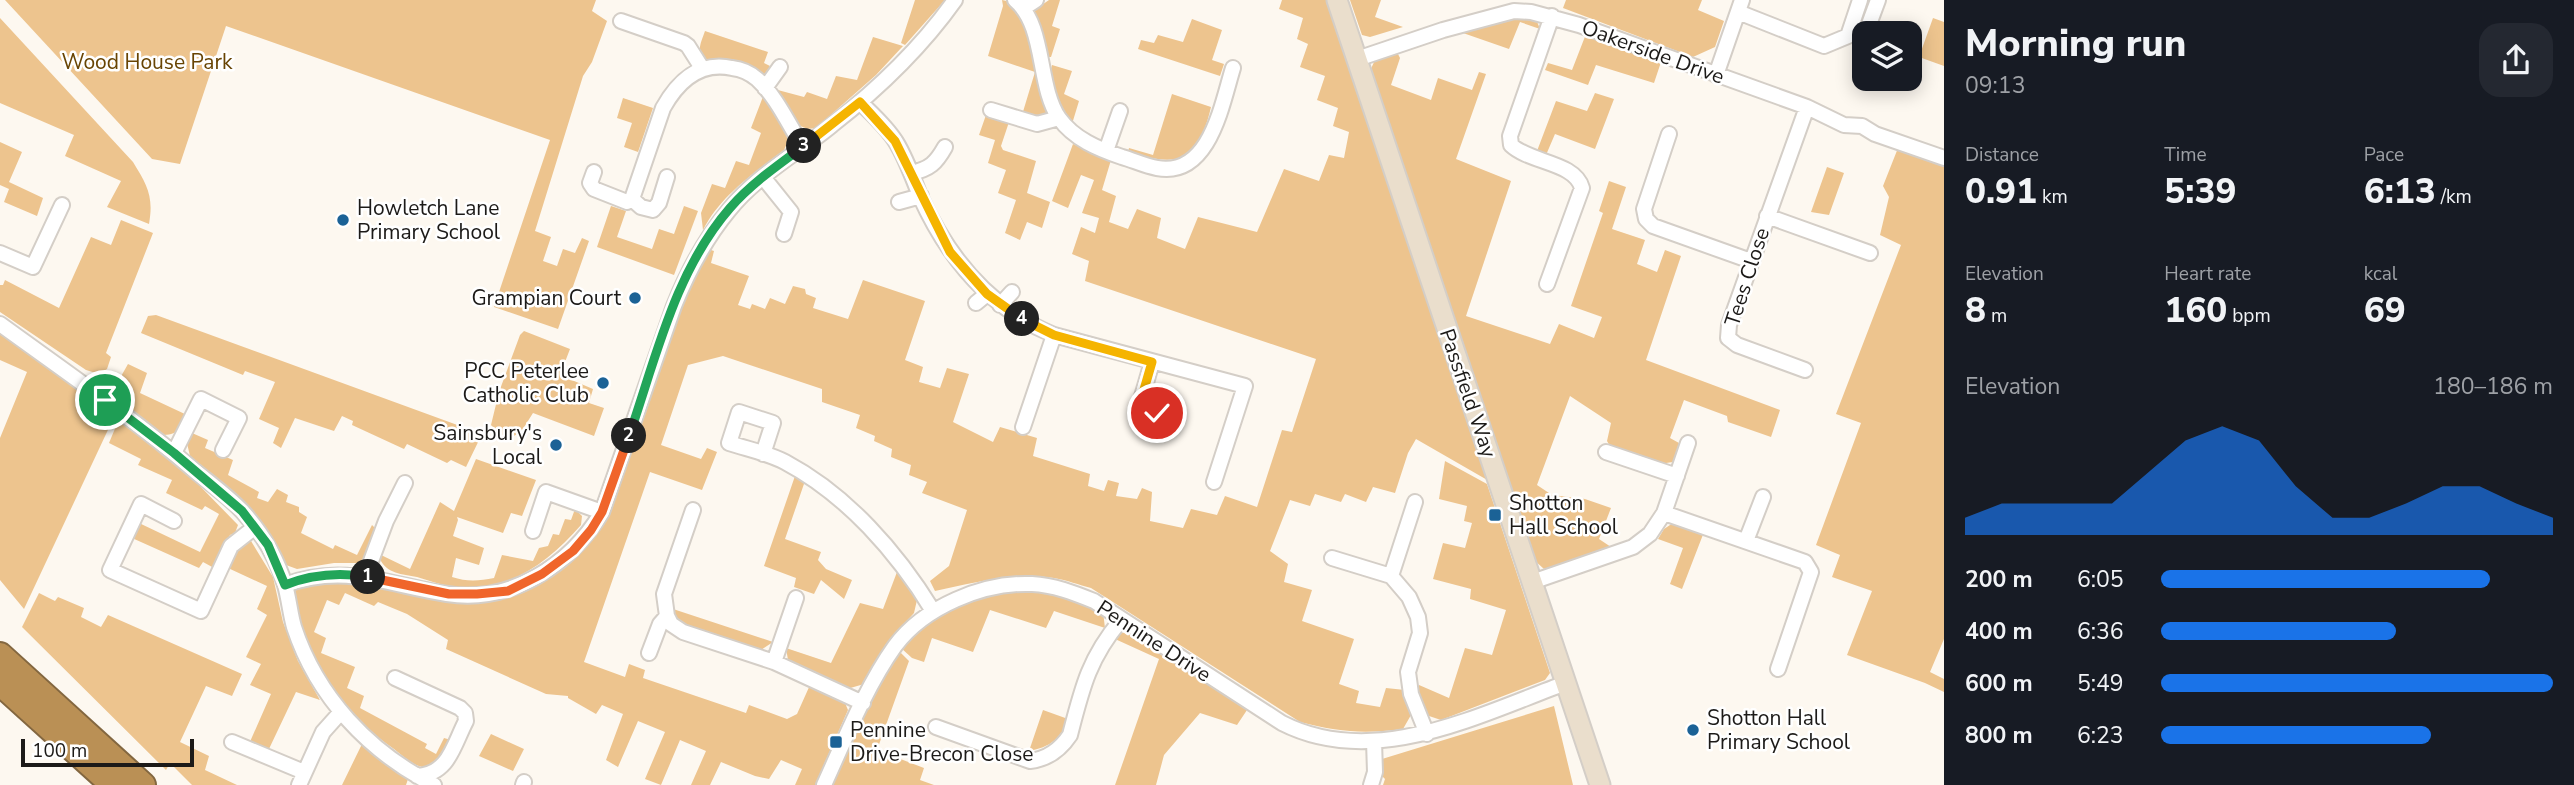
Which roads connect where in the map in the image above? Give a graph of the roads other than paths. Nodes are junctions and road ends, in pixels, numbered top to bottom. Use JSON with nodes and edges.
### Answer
{"nodes":[{"id":1,"x":955,"y":0,"type":"edge"},
{"id":2,"x":1337,"y":0,"type":"edge"},
{"id":3,"x":1860,"y":0,"type":"edge"},
{"id":4,"x":1878,"y":0,"type":"edge"},
{"id":5,"x":1025,"y":3,"type":"edge"},
{"id":6,"x":1740,"y":6,"type":"edge"},
{"id":7,"x":1552,"y":16,"type":"junction"},
{"id":8,"x":621,"y":21,"type":"dead end"},
{"id":9,"x":1870,"y":21,"type":"edge"},
{"id":10,"x":1357,"y":59,"type":"junction"},
{"id":11,"x":780,"y":67,"type":"dead end"},
{"id":12,"x":702,"y":68,"type":"junction"},
{"id":13,"x":1233,"y":68,"type":"dead end"},
{"id":14,"x":1716,"y":75,"type":"junction"},
{"id":15,"x":765,"y":88,"type":"junction"},
{"id":16,"x":860,"y":102,"type":"junction"},
{"id":17,"x":1807,"y":107,"type":"junction"},
{"id":18,"x":991,"y":110,"type":"dead end"},
{"id":19,"x":1120,"y":111,"type":"dead end"},
{"id":20,"x":1059,"y":118,"type":"junction"},
{"id":21,"x":1670,"y":134,"type":"dead end"},
{"id":22,"x":803,"y":147,"type":"junction"},
{"id":23,"x":945,"y":147,"type":"dead end"},
{"id":24,"x":1106,"y":151,"type":"junction"},
{"id":25,"x":1944,"y":158,"type":"edge"},
{"id":26,"x":594,"y":172,"type":"dead end"},
{"id":27,"x":911,"y":173,"type":"junction"},
{"id":28,"x":667,"y":177,"type":"dead end"},
{"id":29,"x":763,"y":177,"type":"junction"},
{"id":30,"x":920,"y":196,"type":"junction"},
{"id":31,"x":632,"y":199,"type":"junction"},
{"id":32,"x":899,"y":201,"type":"dead end"},
{"id":33,"x":62,"y":205,"type":"dead end"},
{"id":34,"x":1767,"y":216,"type":"junction"},
{"id":35,"x":784,"y":234,"type":"dead end"},
{"id":36,"x":0,"y":253,"type":"edge"},
{"id":37,"x":1870,"y":253,"type":"dead end"},
{"id":38,"x":1751,"y":261,"type":"junction"},
{"id":39,"x":1547,"y":284,"type":"dead end"},
{"id":40,"x":1012,"y":292,"type":"dead end"},
{"id":41,"x":1000,"y":304,"type":"junction"},
{"id":42,"x":0,"y":324,"type":"edge"},
{"id":43,"x":1054,"y":335,"type":"junction"},
{"id":44,"x":1152,"y":362,"type":"junction"},
{"id":45,"x":1805,"y":370,"type":"dead end"},
{"id":46,"x":1023,"y":427,"type":"dead end"},
{"id":47,"x":1157,"y":429,"type":"dead end"},
{"id":48,"x":1688,"y":443,"type":"dead end"},
{"id":49,"x":223,"y":450,"type":"dead end"},
{"id":50,"x":1606,"y":452,"type":"dead end"},
{"id":51,"x":174,"y":453,"type":"junction"},
{"id":52,"x":763,"y":454,"type":"dead end"},
{"id":53,"x":1676,"y":476,"type":"junction"},
{"id":54,"x":1214,"y":482,"type":"dead end"},
{"id":55,"x":405,"y":483,"type":"dead end"},
{"id":56,"x":1763,"y":497,"type":"dead end"},
{"id":57,"x":1415,"y":502,"type":"dead end"},
{"id":58,"x":693,"y":510,"type":"dead end"},
{"id":59,"x":602,"y":512,"type":"junction"},
{"id":60,"x":1664,"y":513,"type":"junction"},
{"id":61,"x":174,"y":520,"type":"dead end"},
{"id":62,"x":255,"y":527,"type":"junction"},
{"id":63,"x":533,"y":531,"type":"dead end"},
{"id":64,"x":1746,"y":541,"type":"junction"},
{"id":65,"x":1332,"y":558,"type":"dead end"},
{"id":66,"x":1391,"y":576,"type":"junction"},
{"id":67,"x":365,"y":577,"type":"junction"},
{"id":68,"x":1532,"y":582,"type":"junction"},
{"id":69,"x":285,"y":585,"type":"junction"},
{"id":70,"x":796,"y":598,"type":"dead end"},
{"id":71,"x":933,"y":611,"type":"junction"},
{"id":72,"x":667,"y":616,"type":"junction"},
{"id":73,"x":1121,"y":620,"type":"junction"},
{"id":74,"x":0,"y":639,"type":"edge"},
{"id":75,"x":649,"y":653,"type":"dead end"},
{"id":76,"x":0,"y":655,"type":"edge"},
{"id":77,"x":774,"y":662,"type":"junction"},
{"id":78,"x":1778,"y":669,"type":"dead end"},
{"id":79,"x":395,"y":678,"type":"dead end"},
{"id":80,"x":0,"y":683,"type":"edge"},
{"id":81,"x":1566,"y":683,"type":"junction"},
{"id":82,"x":0,"y":693,"type":"edge"},
{"id":83,"x":863,"y":703,"type":"junction"},
{"id":84,"x":340,"y":713,"type":"junction"},
{"id":85,"x":61,"y":723,"type":"junction"},
{"id":86,"x":936,"y":727,"type":"dead end"},
{"id":87,"x":1427,"y":734,"type":"junction"},
{"id":88,"x":232,"y":741,"type":"dead end"},
{"id":89,"x":1374,"y":741,"type":"junction"},
{"id":90,"x":416,"y":776,"type":"junction"},
{"id":91,"x":302,"y":779,"type":"edge"},
{"id":92,"x":113,"y":785,"type":"edge"},
{"id":93,"x":143,"y":785,"type":"edge"},
{"id":94,"x":434,"y":785,"type":"edge"},
{"id":95,"x":824,"y":785,"type":"edge"},
{"id":96,"x":1371,"y":785,"type":"edge"},
{"id":97,"x":1600,"y":785,"type":"edge"}],
"edges":[{"from":1,"to":16,"type":"street"},
{"from":2,"to":10,"type":"street","name":"Passfield Way"},
{"from":3,"to":6,"type":"street"},
{"from":4,"to":9,"type":"street"},
{"from":5,"to":20,"type":"street"},
{"from":6,"to":14,"type":"street"},
{"from":7,"to":10,"type":"street","name":"Oakerside Drive"},
{"from":7,"to":14,"type":"street","name":"Oakerside Drive"},
{"from":7,"to":39,"type":"street"},
{"from":8,"to":12,"type":"street"},
{"from":10,"to":68,"type":"street","name":"Passfield Way"},
{"from":11,"to":15,"type":"street"},
{"from":12,"to":15,"type":"street"},
{"from":12,"to":31,"type":"street"},
{"from":13,"to":24,"type":"street"},
{"from":14,"to":17,"type":"street","name":"Oakerside Drive"},
{"from":15,"to":22,"type":"street"},
{"from":16,"to":22,"type":"street"},
{"from":16,"to":27,"type":"street"},
{"from":17,"to":25,"type":"street","name":"Oakerside Drive"},
{"from":17,"to":34,"type":"street","name":"Tees Close"},
{"from":18,"to":20,"type":"street"},
{"from":19,"to":24,"type":"street"},
{"from":20,"to":24,"type":"street"},
{"from":21,"to":38,"type":"street"},
{"from":22,"to":29,"type":"street"},
{"from":23,"to":27,"type":"street"},
{"from":26,"to":31,"type":"street"},
{"from":27,"to":30,"type":"street"},
{"from":28,"to":31,"type":"street"},
{"from":29,"to":35,"type":"street"},
{"from":29,"to":59,"type":"street"},
{"from":30,"to":32,"type":"street"},
{"from":30,"to":41,"type":"street"},
{"from":33,"to":36,"type":"street"},
{"from":34,"to":37,"type":"street","name":"Tees Close"},
{"from":34,"to":38,"type":"street","name":"Tees Close"},
{"from":38,"to":45,"type":"street","name":"Tees Close"},
{"from":40,"to":41,"type":"street"},
{"from":41,"to":43,"type":"street"},
{"from":42,"to":51,"type":"street"},
{"from":43,"to":44,"type":"street"},
{"from":43,"to":46,"type":"street"},
{"from":44,"to":47,"type":"street"},
{"from":44,"to":54,"type":"street"},
{"from":48,"to":53,"type":"street"},
{"from":49,"to":51,"type":"street"},
{"from":50,"to":53,"type":"street"},
{"from":51,"to":62,"type":"street"},
{"from":52,"to":71,"type":"street"},
{"from":53,"to":60,"type":"street"},
{"from":55,"to":67,"type":"street"},
{"from":56,"to":64,"type":"street"},
{"from":57,"to":66,"type":"street"},
{"from":58,"to":72,"type":"street"},
{"from":59,"to":63,"type":"street"},
{"from":59,"to":67,"type":"street"},
{"from":60,"to":64,"type":"street"},
{"from":60,"to":68,"type":"street"},
{"from":61,"to":62,"type":"street"},
{"from":62,"to":69,"type":"street"},
{"from":64,"to":78,"type":"street"},
{"from":65,"to":66,"type":"street"},
{"from":66,"to":87,"type":"street"},
{"from":67,"to":69,"type":"street"},
{"from":68,"to":81,"type":"street","name":"Passfield Way"},
{"from":69,"to":84,"type":"street"},
{"from":70,"to":77,"type":"street"},
{"from":71,"to":73,"type":"street","name":"Pennine Drive"},
{"from":71,"to":83,"type":"street","name":"Pennine Drive"},
{"from":72,"to":75,"type":"street"},
{"from":72,"to":77,"type":"street"},
{"from":73,"to":86,"type":"street"},
{"from":73,"to":89,"type":"street","name":"Pennine Drive"},
{"from":74,"to":85,"type":"highway"},
{"from":76,"to":85,"type":"highway"},
{"from":77,"to":83,"type":"street"},
{"from":79,"to":90,"type":"street"},
{"from":80,"to":85,"type":"highway"},
{"from":81,"to":87,"type":"street","name":"Pennine Drive"},
{"from":81,"to":97,"type":"street","name":"Passfield Way"},
{"from":82,"to":85,"type":"highway"},
{"from":83,"to":95,"type":"street","name":"Pennine Drive"},
{"from":84,"to":90,"type":"street"},
{"from":84,"to":91,"type":"street"},
{"from":85,"to":92,"type":"highway"},
{"from":85,"to":93,"type":"highway"},
{"from":87,"to":89,"type":"street","name":"Pennine Drive"},
{"from":88,"to":91,"type":"street"},
{"from":89,"to":96,"type":"street"},
{"from":90,"to":94,"type":"street"}]}
